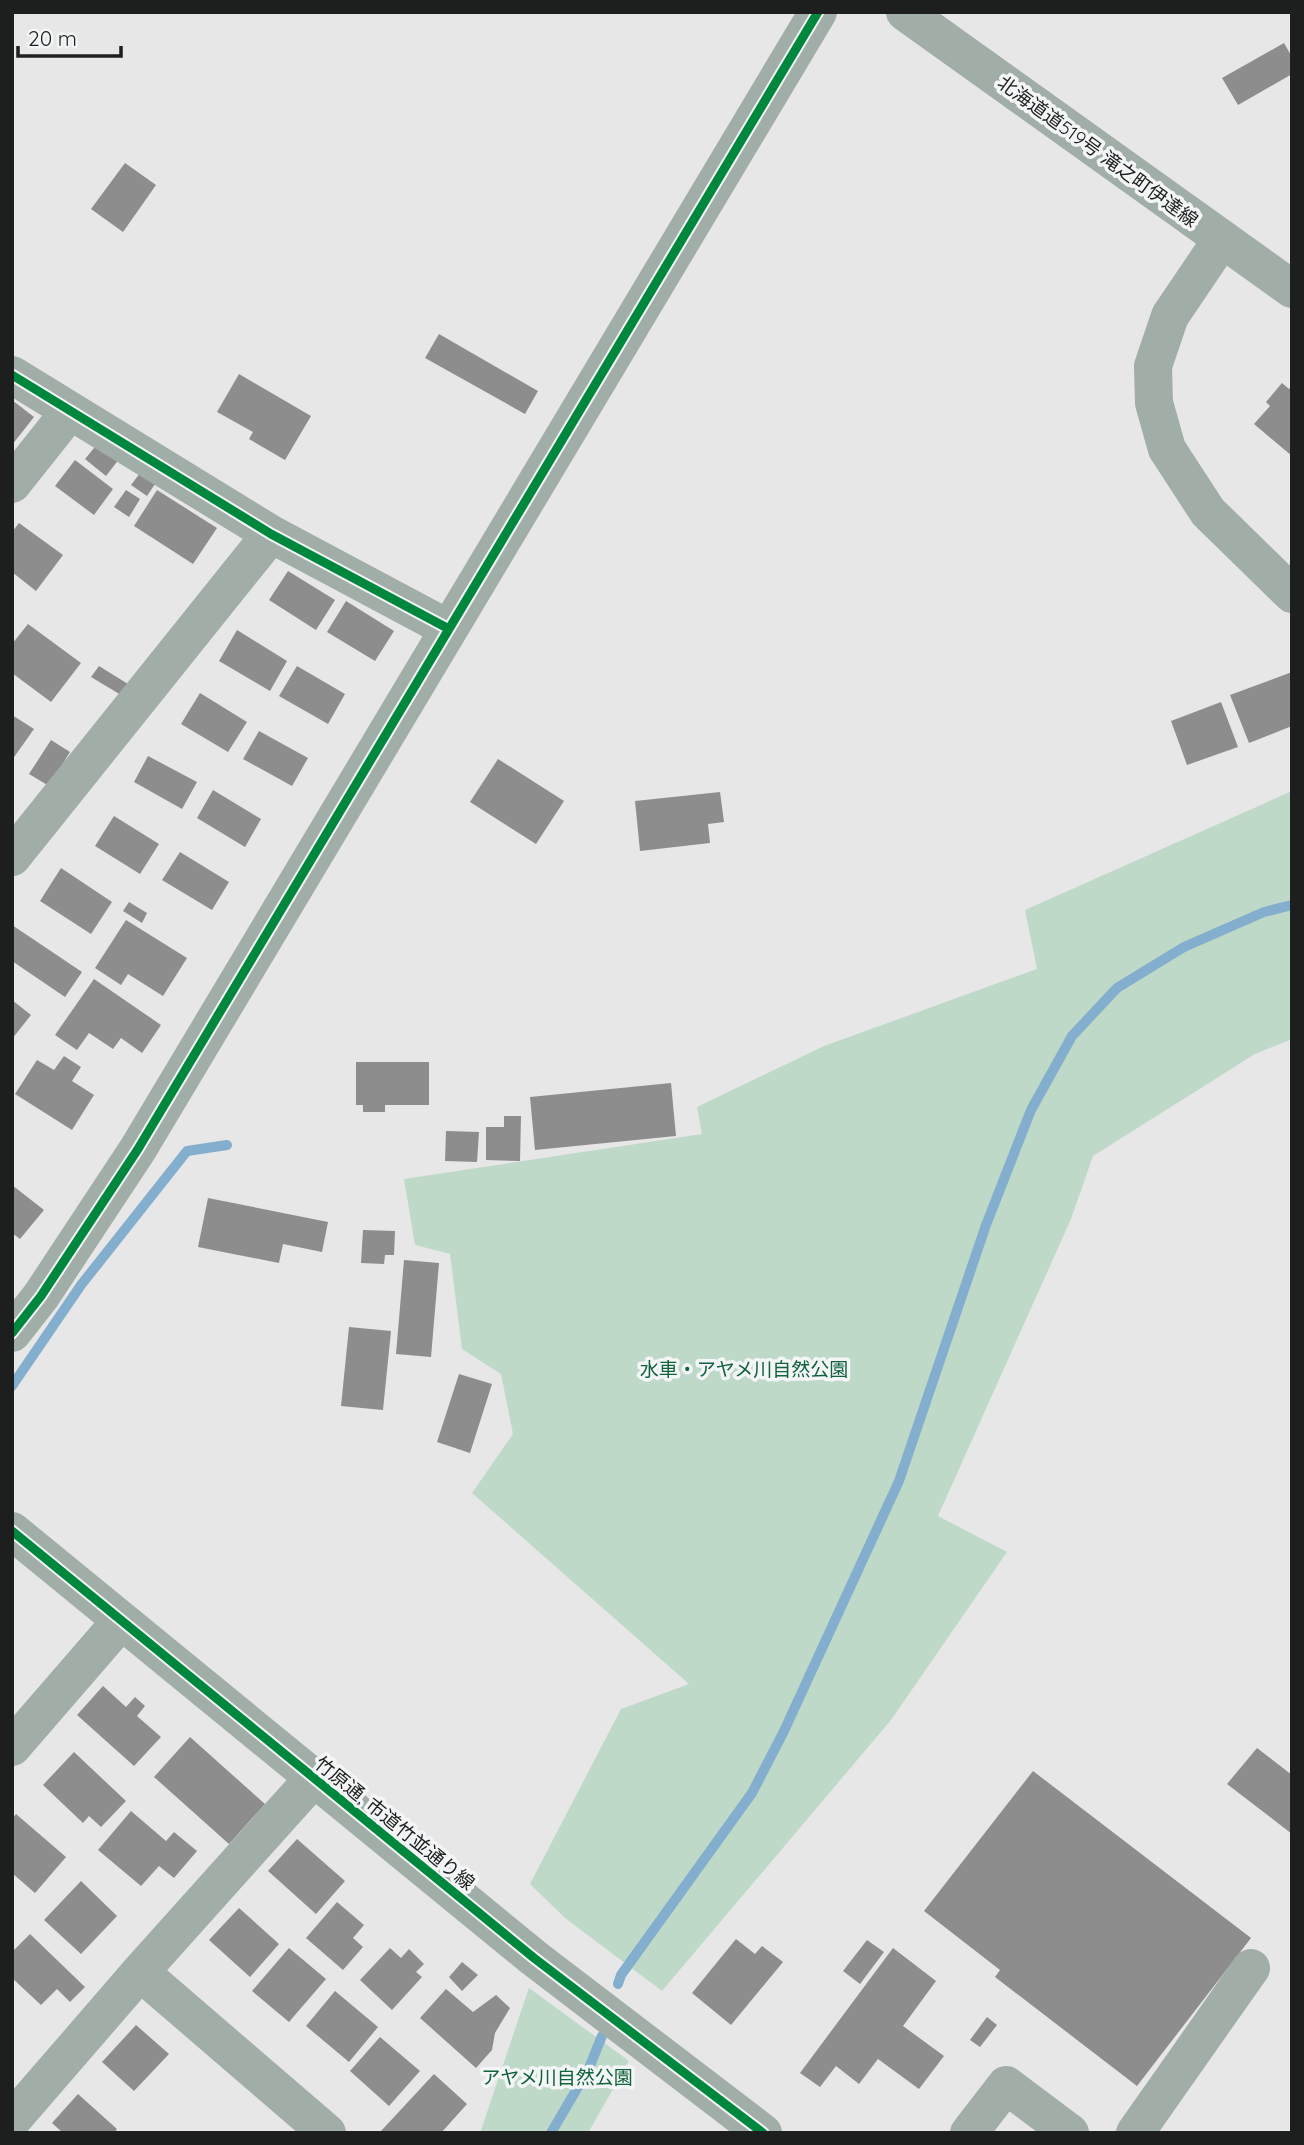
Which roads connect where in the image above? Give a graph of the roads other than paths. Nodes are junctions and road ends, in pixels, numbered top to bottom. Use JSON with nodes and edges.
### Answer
{"nodes":[{"id":1,"x":818,"y":12,"type":"edge"},
{"id":2,"x":905,"y":12,"type":"edge"},
{"id":3,"x":1222,"y":239,"type":"junction"},
{"id":4,"x":1292,"y":289,"type":"edge"},
{"id":5,"x":12,"y":375,"type":"edge"},
{"id":6,"x":70,"y":411,"type":"junction"},
{"id":7,"x":12,"y":484,"type":"edge"},
{"id":8,"x":271,"y":534,"type":"junction"},
{"id":9,"x":1292,"y":594,"type":"edge"},
{"id":10,"x":449,"y":629,"type":"junction"},
{"id":11,"x":12,"y":857,"type":"edge"},
{"id":12,"x":12,"y":1333,"type":"edge"},
{"id":13,"x":12,"y":1531,"type":"edge"},
{"id":14,"x":121,"y":1621,"type":"junction"},
{"id":15,"x":12,"y":1747,"type":"edge"},
{"id":16,"x":313,"y":1779,"type":"junction"},
{"id":17,"x":1251,"y":1968,"type":"dead end"},
{"id":18,"x":140,"y":1972,"type":"junction"},
{"id":19,"x":12,"y":2120,"type":"edge"},
{"id":20,"x":327,"y":2133,"type":"edge"},
{"id":21,"x":763,"y":2133,"type":"edge"},
{"id":22,"x":969,"y":2133,"type":"edge"},
{"id":23,"x":1070,"y":2133,"type":"edge"},
{"id":24,"x":1135,"y":2133,"type":"edge"}],
"edges":[{"from":1,"to":10,"type":"street"},
{"from":2,"to":3,"type":"main road","name":"北海道道519号 滝之町伊達線"},
{"from":3,"to":4,"type":"main road","name":"北海道道519号 滝之町伊達線"},
{"from":3,"to":9,"type":"street"},
{"from":5,"to":6,"type":"street"},
{"from":6,"to":7,"type":"street"},
{"from":6,"to":8,"type":"street"},
{"from":8,"to":10,"type":"street"},
{"from":8,"to":11,"type":"street"},
{"from":10,"to":12,"type":"street"},
{"from":13,"to":14,"type":"street","name":"竹原通, 市道竹並通り線"},
{"from":14,"to":15,"type":"street"},
{"from":14,"to":16,"type":"street","name":"竹原通, 市道竹並通り線"},
{"from":16,"to":18,"type":"street"},
{"from":16,"to":21,"type":"street","name":"竹原通, 市道竹並通り線"},
{"from":17,"to":24,"type":"street"},
{"from":18,"to":19,"type":"street"},
{"from":18,"to":20,"type":"street"},
{"from":22,"to":23,"type":"street"}]}
